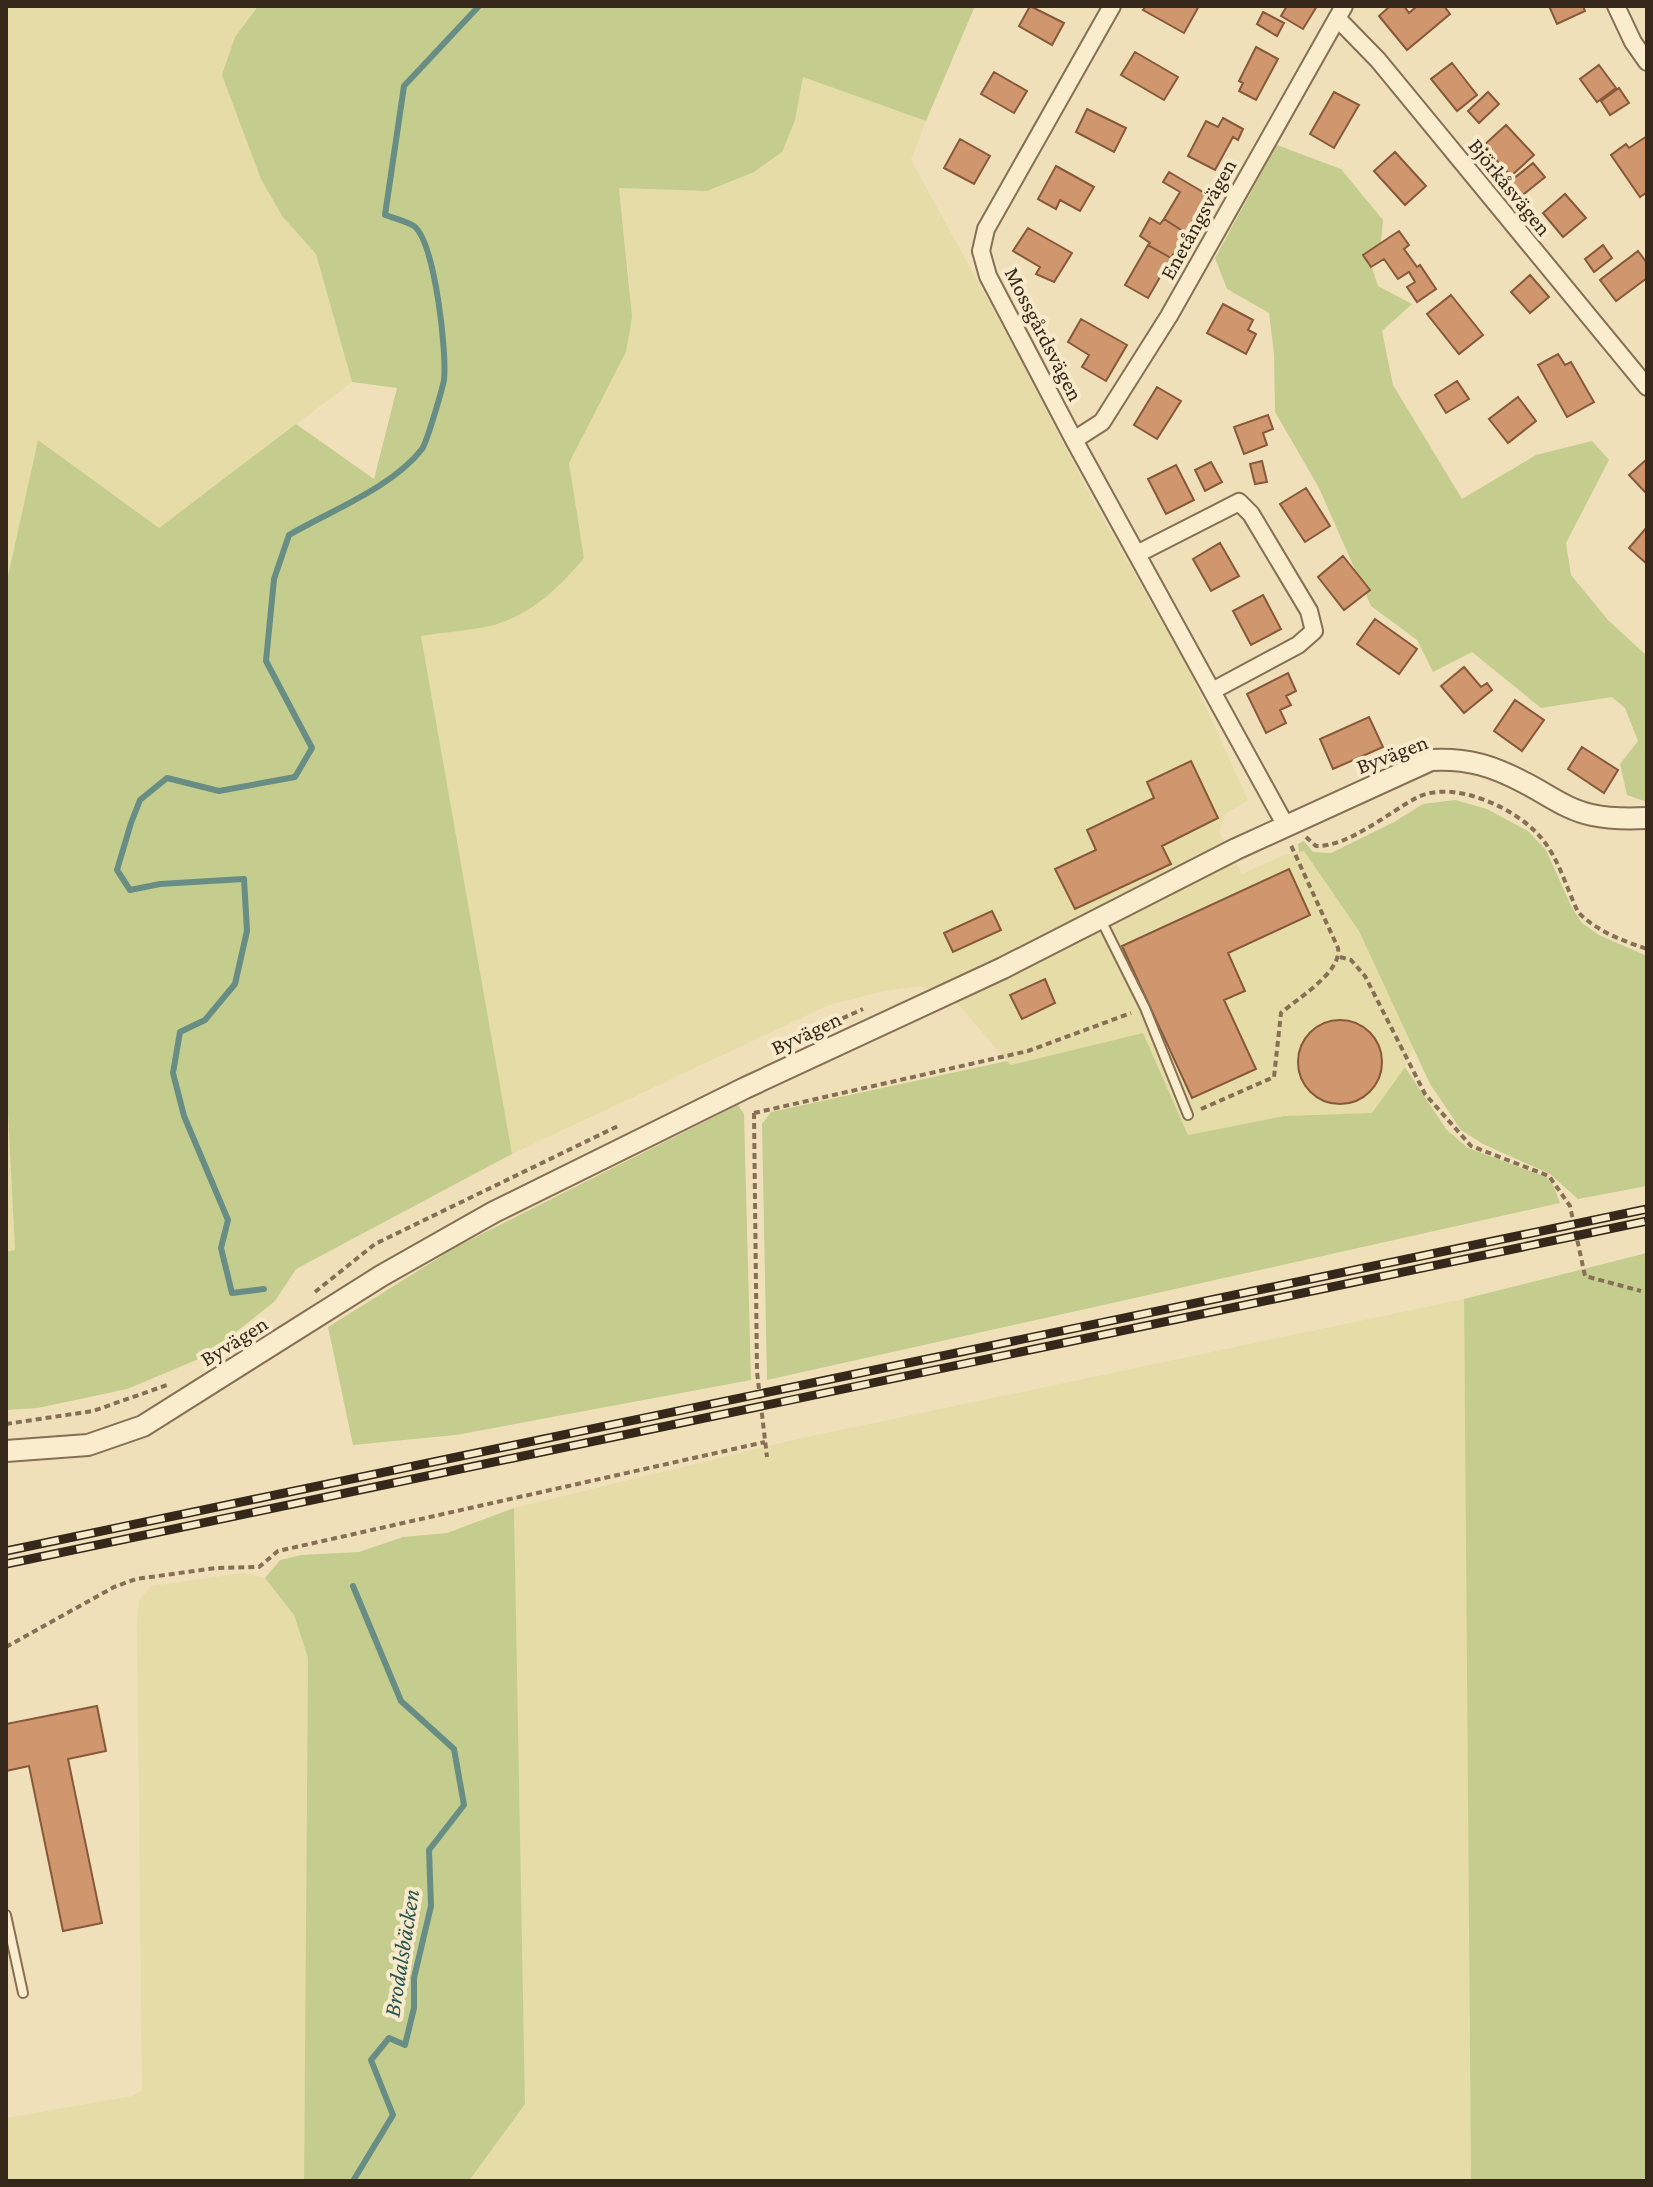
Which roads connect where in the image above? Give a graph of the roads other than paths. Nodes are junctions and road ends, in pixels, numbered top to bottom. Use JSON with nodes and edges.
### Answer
{"nodes":[{"id":1,"x":1112,"y":6,"type":"edge"},
{"id":2,"x":1616,"y":6,"type":"edge"},
{"id":3,"x":1340,"y":12,"type":"edge"},
{"id":4,"x":1647,"y":62,"type":"edge"},
{"id":5,"x":1647,"y":387,"type":"edge"},
{"id":6,"x":1074,"y":440,"type":"junction"},
{"id":7,"x":1137,"y":554,"type":"junction"},
{"id":8,"x":1212,"y":691,"type":"junction"},
{"id":9,"x":1647,"y":818,"type":"edge"},
{"id":10,"x":1286,"y":826,"type":"junction"},
{"id":11,"x":1099,"y":917,"type":"junction"},
{"id":12,"x":1188,"y":1115,"type":"road end"},
{"id":13,"x":6,"y":1451,"type":"edge"},
{"id":14,"x":6,"y":1915,"type":"edge"},
{"id":15,"x":23,"y":1993,"type":"dead end"}],
"edges":[{"from":1,"to":6,"type":"street","name":"Mossgårdsvägen"},
{"from":2,"to":4,"type":"street"},
{"from":3,"to":5,"type":"street","name":"Björkåsvägen"},
{"from":3,"to":6,"type":"street","name":"Enetångsvägen"},
{"from":6,"to":7,"type":"street","name":"Mossgårdsvägen"},
{"from":7,"to":8,"type":"street","name":"Mossgårdsvägen"},
{"from":7,"to":8,"type":"street"},
{"from":8,"to":10,"type":"street","name":"Mossgårdsvägen"},
{"from":9,"to":10,"type":"street","name":"Byvägen"},
{"from":10,"to":11,"type":"street","name":"Byvägen"},
{"from":11,"to":12,"type":"lane"},
{"from":11,"to":13,"type":"street","name":"Byvägen"},
{"from":14,"to":15,"type":"lane"}]}
